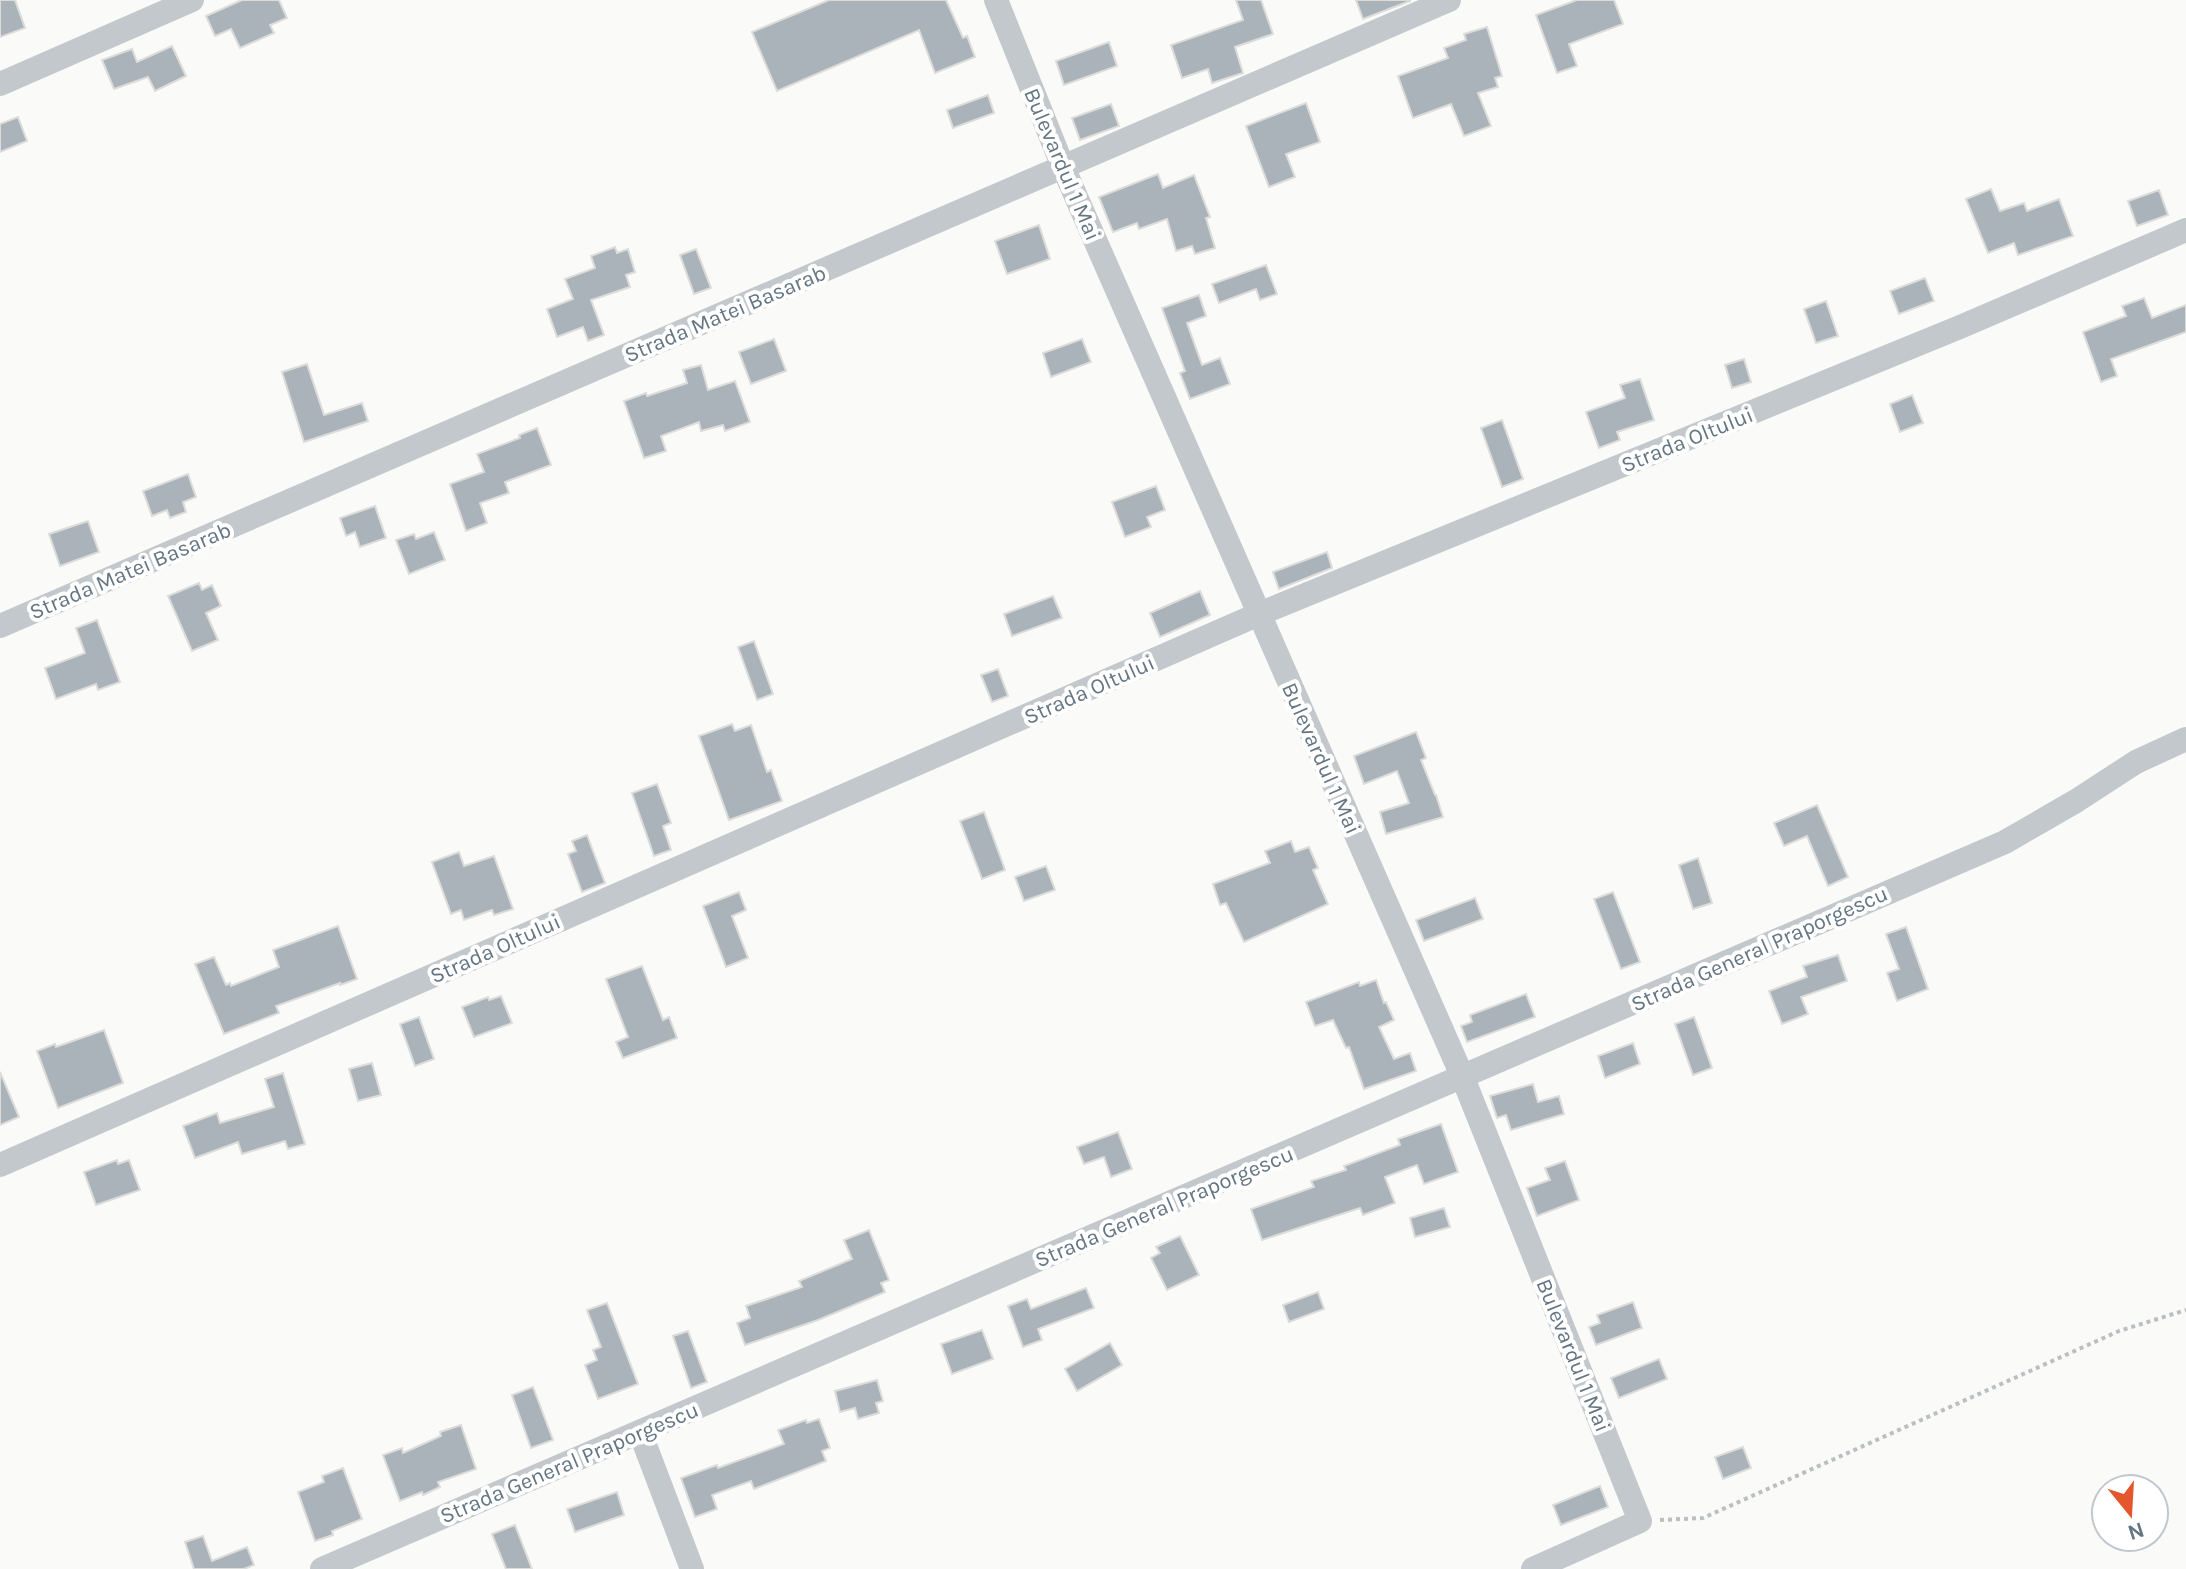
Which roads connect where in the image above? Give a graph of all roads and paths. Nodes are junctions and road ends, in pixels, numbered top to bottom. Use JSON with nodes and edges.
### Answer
{"nodes":[{"id":1,"x":192,"y":0,"type":"edge"},
{"id":2,"x":996,"y":0,"type":"edge"},
{"id":3,"x":1449,"y":0,"type":"edge"},
{"id":4,"x":0,"y":84,"type":"edge"},
{"id":5,"x":1063,"y":167,"type":"junction"},
{"id":6,"x":2186,"y":230,"type":"edge"},
{"id":7,"x":1259,"y":614,"type":"junction"},
{"id":8,"x":0,"y":626,"type":"edge"},
{"id":9,"x":2186,"y":739,"type":"edge"},
{"id":10,"x":1463,"y":1078,"type":"junction"},
{"id":11,"x":0,"y":1165,"type":"edge"},
{"id":12,"x":2186,"y":1310,"type":"edge"},
{"id":13,"x":640,"y":1432,"type":"junction"},
{"id":14,"x":1640,"y":1521,"type":"junction"},
{"id":15,"x":322,"y":1569,"type":"edge"},
{"id":16,"x":692,"y":1569,"type":"edge"},
{"id":17,"x":1533,"y":1569,"type":"edge"}],
"edges":[{"from":1,"to":4,"type":"street"},
{"from":2,"to":5,"type":"street","name":"Bulevardul 1 Mai"},
{"from":3,"to":5,"type":"street","name":"Strada Matei Basarab"},
{"from":5,"to":7,"type":"street","name":"Bulevardul 1 Mai"},
{"from":5,"to":8,"type":"street","name":"Strada Matei Basarab"},
{"from":6,"to":7,"type":"street","name":"Strada Oltului"},
{"from":7,"to":10,"type":"street","name":"Bulevardul 1 Mai"},
{"from":7,"to":11,"type":"street","name":"Strada Oltului"},
{"from":9,"to":10,"type":"street","name":"Strada General Praporgescu"},
{"from":10,"to":13,"type":"street","name":"Strada General Praporgescu"},
{"from":10,"to":14,"type":"street","name":"Bulevardul 1 Mai"},
{"from":12,"to":14,"type":"path"},
{"from":13,"to":15,"type":"street","name":"Strada General Praporgescu"},
{"from":13,"to":16,"type":"street"},
{"from":14,"to":17,"type":"street"}]}
